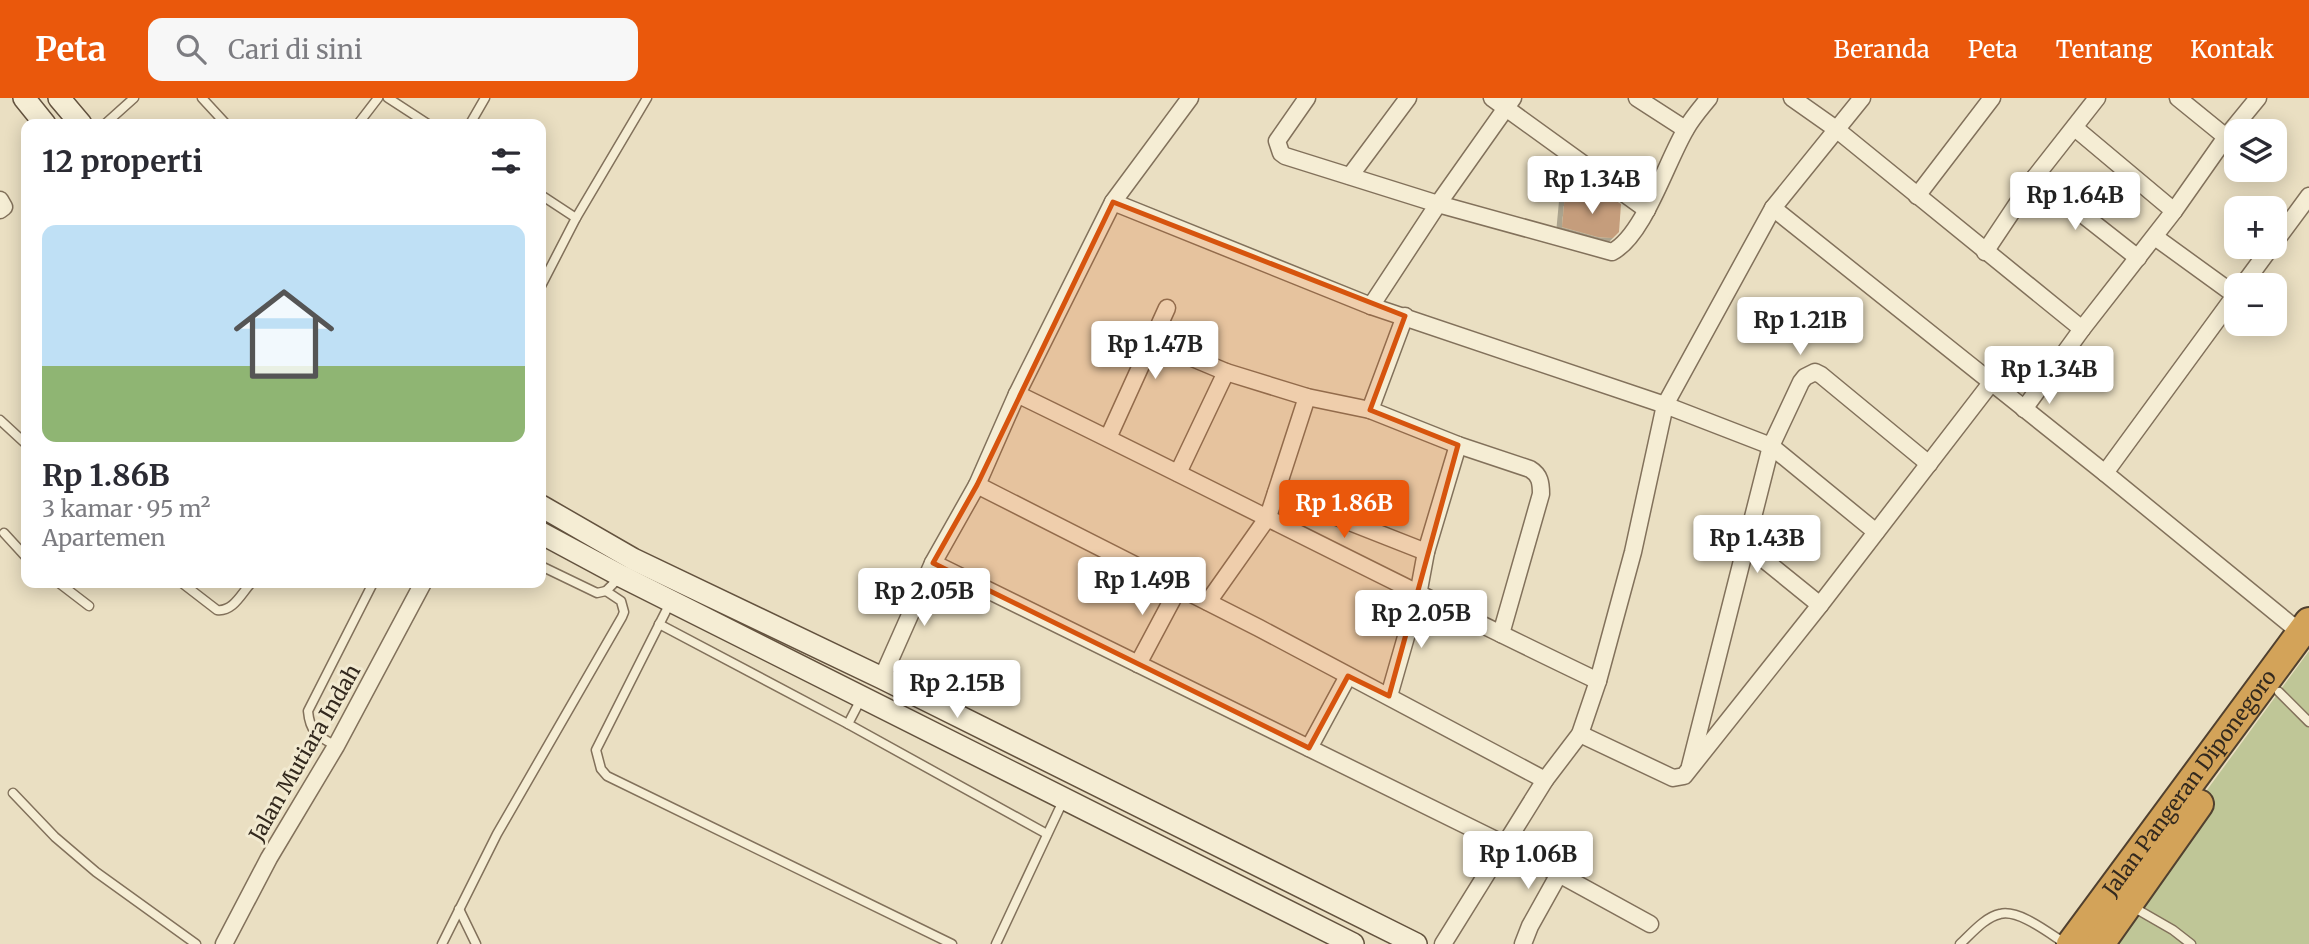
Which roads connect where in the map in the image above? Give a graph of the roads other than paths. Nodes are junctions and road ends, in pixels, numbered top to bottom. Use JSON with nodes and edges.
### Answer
{"nodes":[{"id":1,"x":24,"y":98,"type":"edge"},
{"id":2,"x":59,"y":98,"type":"edge"},
{"id":3,"x":134,"y":98,"type":"edge"},
{"id":4,"x":202,"y":98,"type":"edge"},
{"id":5,"x":378,"y":98,"type":"edge"},
{"id":6,"x":388,"y":98,"type":"edge"},
{"id":7,"x":485,"y":98,"type":"edge"},
{"id":8,"x":648,"y":98,"type":"edge"},
{"id":9,"x":1190,"y":98,"type":"edge"},
{"id":10,"x":1307,"y":98,"type":"edge"},
{"id":11,"x":1408,"y":98,"type":"edge"},
{"id":12,"x":1492,"y":98,"type":"edge"},
{"id":13,"x":1637,"y":98,"type":"edge"},
{"id":14,"x":1709,"y":98,"type":"edge"},
{"id":15,"x":1792,"y":98,"type":"edge"},
{"id":16,"x":1992,"y":98,"type":"edge"},
{"id":17,"x":2097,"y":98,"type":"edge"},
{"id":18,"x":2178,"y":98,"type":"edge"},
{"id":19,"x":2258,"y":98,"type":"edge"},
{"id":20,"x":1861,"y":99,"type":"edge"},
{"id":21,"x":1509,"y":103,"type":"edge"},
{"id":22,"x":41,"y":119,"type":"edge"},
{"id":23,"x":77,"y":119,"type":"edge"},
{"id":24,"x":111,"y":119,"type":"edge"},
{"id":25,"x":221,"y":119,"type":"edge"},
{"id":26,"x":362,"y":119,"type":"edge"},
{"id":27,"x":420,"y":119,"type":"edge"},
{"id":28,"x":473,"y":119,"type":"edge"},
{"id":29,"x":2241,"y":119,"type":"edge"},
{"id":30,"x":2075,"y":128,"type":"junction"},
{"id":31,"x":1685,"y":130,"type":"junction"},
{"id":32,"x":1836,"y":130,"type":"junction"},
{"id":33,"x":2224,"y":135,"type":"edge"},
{"id":34,"x":2224,"y":140,"type":"edge"},
{"id":35,"x":1350,"y":176,"type":"junction"},
{"id":36,"x":2035,"y":177,"type":"junction"},
{"id":37,"x":1917,"y":196,"type":"junction"},
{"id":38,"x":2309,"y":196,"type":"edge"},
{"id":39,"x":546,"y":198,"type":"edge"},
{"id":40,"x":0,"y":200,"type":"edge"},
{"id":41,"x":1113,"y":202,"type":"junction"},
{"id":42,"x":1438,"y":204,"type":"junction"},
{"id":43,"x":1773,"y":208,"type":"junction"},
{"id":44,"x":0,"y":210,"type":"edge"},
{"id":45,"x":1647,"y":210,"type":"junction"},
{"id":46,"x":2174,"y":211,"type":"junction"},
{"id":47,"x":576,"y":218,"type":"junction"},
{"id":48,"x":2287,"y":226,"type":"edge"},
{"id":49,"x":2155,"y":237,"type":"junction"},
{"id":50,"x":1985,"y":252,"type":"junction"},
{"id":51,"x":2138,"y":258,"type":"junction"},
{"id":52,"x":546,"y":276,"type":"edge"},
{"id":53,"x":2224,"y":282,"type":"edge"},
{"id":54,"x":1371,"y":306,"type":"junction"},
{"id":55,"x":1167,"y":308,"type":"dead end"},
{"id":56,"x":2224,"y":310,"type":"edge"},
{"id":57,"x":1405,"y":316,"type":"junction"},
{"id":58,"x":2082,"y":329,"type":"junction"},
{"id":59,"x":1152,"y":341,"type":"junction"},
{"id":60,"x":1226,"y":372,"type":"junction"},
{"id":61,"x":1991,"y":383,"type":"junction"},
{"id":62,"x":1017,"y":394,"type":"junction"},
{"id":63,"x":1307,"y":397,"type":"junction"},
{"id":64,"x":1665,"y":405,"type":"junction"},
{"id":65,"x":2024,"y":409,"type":"junction"},
{"id":66,"x":1370,"y":410,"type":"junction"},
{"id":67,"x":0,"y":420,"type":"edge"},
{"id":68,"x":1108,"y":438,"type":"junction"},
{"id":69,"x":21,"y":439,"type":"edge"},
{"id":70,"x":1458,"y":445,"type":"junction"},
{"id":71,"x":1770,"y":446,"type":"junction"},
{"id":72,"x":1929,"y":464,"type":"junction"},
{"id":73,"x":1178,"y":473,"type":"junction"},
{"id":74,"x":2105,"y":473,"type":"junction"},
{"id":75,"x":977,"y":485,"type":"junction"},
{"id":76,"x":1276,"y":493,"type":"junction"},
{"id":77,"x":546,"y":510,"type":"edge"},
{"id":78,"x":1268,"y":517,"type":"junction"},
{"id":79,"x":1876,"y":532,"type":"junction"},
{"id":80,"x":4,"y":533,"type":"dead end"},
{"id":81,"x":546,"y":536,"type":"edge"},
{"id":82,"x":1746,"y":545,"type":"junction"},
{"id":83,"x":21,"y":551,"type":"edge"},
{"id":84,"x":1426,"y":552,"type":"junction"},
{"id":85,"x":933,"y":563,"type":"junction"},
{"id":86,"x":546,"y":569,"type":"edge"},
{"id":87,"x":620,"y":575,"type":"junction"},
{"id":88,"x":1179,"y":587,"type":"junction"},
{"id":89,"x":66,"y":588,"type":"edge"},
{"id":90,"x":188,"y":588,"type":"edge"},
{"id":91,"x":247,"y":588,"type":"edge"},
{"id":92,"x":370,"y":588,"type":"edge"},
{"id":93,"x":420,"y":588,"type":"edge"},
{"id":94,"x":1418,"y":595,"type":"junction"},
{"id":95,"x":671,"y":601,"type":"junction"},
{"id":96,"x":1208,"y":602,"type":"junction"},
{"id":97,"x":1820,"y":605,"type":"junction"},
{"id":98,"x":89,"y":606,"type":"dead end"},
{"id":99,"x":659,"y":624,"type":"junction"},
{"id":100,"x":1501,"y":634,"type":"junction"},
{"id":101,"x":2306,"y":635,"type":"edge"},
{"id":102,"x":1138,"y":664,"type":"junction"},
{"id":103,"x":1348,"y":676,"type":"junction"},
{"id":104,"x":882,"y":678,"type":"junction"},
{"id":105,"x":1598,"y":681,"type":"junction"},
{"id":106,"x":2279,"y":692,"type":"junction"},
{"id":107,"x":1390,"y":696,"type":"junction"},
{"id":108,"x":862,"y":697,"type":"junction"},
{"id":109,"x":2309,"y":722,"type":"edge"},
{"id":110,"x":848,"y":724,"type":"junction"},
{"id":111,"x":1580,"y":734,"type":"junction"},
{"id":112,"x":336,"y":746,"type":"junction"},
{"id":113,"x":1309,"y":748,"type":"junction"},
{"id":114,"x":1688,"y":772,"type":"junction"},
{"id":115,"x":1545,"y":780,"type":"junction"},
{"id":116,"x":13,"y":793,"type":"dead end"},
{"id":117,"x":1064,"y":798,"type":"junction"},
{"id":118,"x":1047,"y":834,"type":"junction"},
{"id":119,"x":1506,"y":845,"type":"junction"},
{"id":120,"x":1559,"y":874,"type":"junction"},
{"id":121,"x":2127,"y":903,"type":"junction"},
{"id":122,"x":459,"y":909,"type":"junction"},
{"id":123,"x":1650,"y":924,"type":"dead end"},
{"id":124,"x":195,"y":944,"type":"edge"},
{"id":125,"x":225,"y":944,"type":"edge"},
{"id":126,"x":442,"y":944,"type":"edge"},
{"id":127,"x":476,"y":944,"type":"edge"},
{"id":128,"x":951,"y":944,"type":"edge"},
{"id":129,"x":996,"y":944,"type":"edge"},
{"id":130,"x":1353,"y":944,"type":"edge"},
{"id":131,"x":1416,"y":944,"type":"edge"},
{"id":132,"x":1443,"y":944,"type":"edge"},
{"id":133,"x":1523,"y":944,"type":"edge"},
{"id":134,"x":1960,"y":944,"type":"edge"},
{"id":135,"x":2066,"y":944,"type":"edge"},
{"id":136,"x":2071,"y":944,"type":"edge"},
{"id":137,"x":2100,"y":944,"type":"edge"},
{"id":138,"x":2191,"y":944,"type":"edge"}],
"edges":[{"from":1,"to":22,"type":"main road"},
{"from":2,"to":23,"type":"main road"},
{"from":3,"to":24,"type":"lane"},
{"from":4,"to":25,"type":"lane"},
{"from":5,"to":26,"type":"lane"},
{"from":6,"to":27,"type":"lane"},
{"from":7,"to":28,"type":"lane"},
{"from":8,"to":47,"type":"lane"},
{"from":9,"to":41,"type":"street"},
{"from":10,"to":35,"type":"street"},
{"from":11,"to":35,"type":"street"},
{"from":12,"to":21,"type":"street"},
{"from":13,"to":31,"type":"street"},
{"from":14,"to":31,"type":"street"},
{"from":15,"to":32,"type":"street"},
{"from":16,"to":37,"type":"street"},
{"from":17,"to":30,"type":"street"},
{"from":18,"to":33,"type":"street"},
{"from":19,"to":29,"type":"street"},
{"from":20,"to":32,"type":"street"},
{"from":21,"to":42,"type":"street"},
{"from":21,"to":45,"type":"street"},
{"from":30,"to":36,"type":"street"},
{"from":30,"to":46,"type":"street"},
{"from":31,"to":45,"type":"street"},
{"from":32,"to":37,"type":"street"},
{"from":32,"to":43,"type":"street"},
{"from":34,"to":46,"type":"street"},
{"from":35,"to":42,"type":"street"},
{"from":36,"to":50,"type":"street"},
{"from":36,"to":51,"type":"street"},
{"from":37,"to":50,"type":"street"},
{"from":38,"to":48,"type":"street"},
{"from":39,"to":47,"type":"lane"},
{"from":40,"to":44,"type":"street"},
{"from":41,"to":54,"type":"street"},
{"from":41,"to":62,"type":"street"},
{"from":42,"to":45,"type":"street"},
{"from":42,"to":54,"type":"street"},
{"from":43,"to":61,"type":"street"},
{"from":43,"to":64,"type":"street"},
{"from":46,"to":49,"type":"street"},
{"from":47,"to":52,"type":"lane"},
{"from":49,"to":51,"type":"street"},
{"from":49,"to":53,"type":"street"},
{"from":50,"to":58,"type":"street"},
{"from":51,"to":58,"type":"street"},
{"from":54,"to":57,"type":"street"},
{"from":55,"to":59,"type":"street"},
{"from":56,"to":74,"type":"street"},
{"from":57,"to":64,"type":"street"},
{"from":57,"to":66,"type":"street"},
{"from":58,"to":65,"type":"street"},
{"from":59,"to":60,"type":"street"},
{"from":59,"to":68,"type":"street"},
{"from":60,"to":63,"type":"street"},
{"from":60,"to":73,"type":"street"},
{"from":61,"to":65,"type":"street"},
{"from":61,"to":72,"type":"street"},
{"from":62,"to":68,"type":"street"},
{"from":62,"to":75,"type":"street"},
{"from":63,"to":66,"type":"street"},
{"from":63,"to":76,"type":"street"},
{"from":64,"to":71,"type":"street"},
{"from":64,"to":105,"type":"street"},
{"from":65,"to":74,"type":"street"},
{"from":66,"to":70,"type":"street"},
{"from":67,"to":69,"type":"lane"},
{"from":68,"to":73,"type":"street"},
{"from":70,"to":84,"type":"street"},
{"from":70,"to":100,"type":"street"},
{"from":71,"to":72,"type":"street"},
{"from":71,"to":79,"type":"street"},
{"from":71,"to":82,"type":"street"},
{"from":72,"to":79,"type":"street"},
{"from":73,"to":78,"type":"street"},
{"from":74,"to":101,"type":"street"},
{"from":75,"to":85,"type":"street"},
{"from":75,"to":88,"type":"street"},
{"from":76,"to":78,"type":"street"},
{"from":76,"to":84,"type":"street"},
{"from":77,"to":87,"type":"main road"},
{"from":78,"to":94,"type":"street"},
{"from":78,"to":96,"type":"street"},
{"from":79,"to":97,"type":"street"},
{"from":80,"to":83,"type":"lane"},
{"from":81,"to":87,"type":"main road"},
{"from":82,"to":97,"type":"street"},
{"from":82,"to":114,"type":"street"},
{"from":84,"to":94,"type":"street"},
{"from":85,"to":102,"type":"street"},
{"from":85,"to":104,"type":"street"},
{"from":86,"to":87,"type":"lane"},
{"from":87,"to":95,"type":"main road"},
{"from":87,"to":104,"type":"main road"},
{"from":87,"to":122,"type":"lane"},
{"from":88,"to":96,"type":"street"},
{"from":88,"to":102,"type":"street"},
{"from":89,"to":98,"type":"lane"},
{"from":90,"to":91,"type":"lane"},
{"from":92,"to":112,"type":"lane"},
{"from":93,"to":112,"type":"street","name":"Jalan Mutiara Indah"},
{"from":94,"to":100,"type":"street"},
{"from":94,"to":107,"type":"street"},
{"from":95,"to":99,"type":"lane"},
{"from":95,"to":108,"type":"main road"},
{"from":96,"to":103,"type":"street"},
{"from":97,"to":114,"type":"street"},
{"from":99,"to":110,"type":"lane"},
{"from":99,"to":128,"type":"lane"},
{"from":100,"to":105,"type":"street"},
{"from":101,"to":106,"type":"highway","name":"Jalan Pangeran Diponegoro"},
{"from":101,"to":136,"type":"highway","name":"Jalan Pangeran Diponegoro"},
{"from":102,"to":113,"type":"street"},
{"from":103,"to":107,"type":"street"},
{"from":103,"to":113,"type":"street"},
{"from":104,"to":131,"type":"main road"},
{"from":105,"to":111,"type":"street"},
{"from":106,"to":109,"type":"lane"},
{"from":106,"to":121,"type":"highway","name":"Jalan Pangeran Diponegoro"},
{"from":107,"to":115,"type":"street"},
{"from":108,"to":110,"type":"lane"},
{"from":108,"to":117,"type":"main road"},
{"from":110,"to":118,"type":"lane"},
{"from":111,"to":114,"type":"street"},
{"from":111,"to":115,"type":"street"},
{"from":112,"to":125,"type":"street","name":"Jalan Mutiara Indah"},
{"from":113,"to":119,"type":"street"},
{"from":115,"to":119,"type":"street"},
{"from":116,"to":124,"type":"lane"},
{"from":117,"to":118,"type":"lane"},
{"from":117,"to":130,"type":"main road"},
{"from":118,"to":129,"type":"lane"},
{"from":119,"to":120,"type":"street"},
{"from":119,"to":132,"type":"street"},
{"from":120,"to":123,"type":"street"},
{"from":120,"to":133,"type":"street"},
{"from":121,"to":137,"type":"highway","name":"Jalan Pangeran Diponegoro"},
{"from":121,"to":138,"type":"lane"},
{"from":122,"to":126,"type":"lane"},
{"from":122,"to":127,"type":"lane"},
{"from":134,"to":135,"type":"lane"}]}
